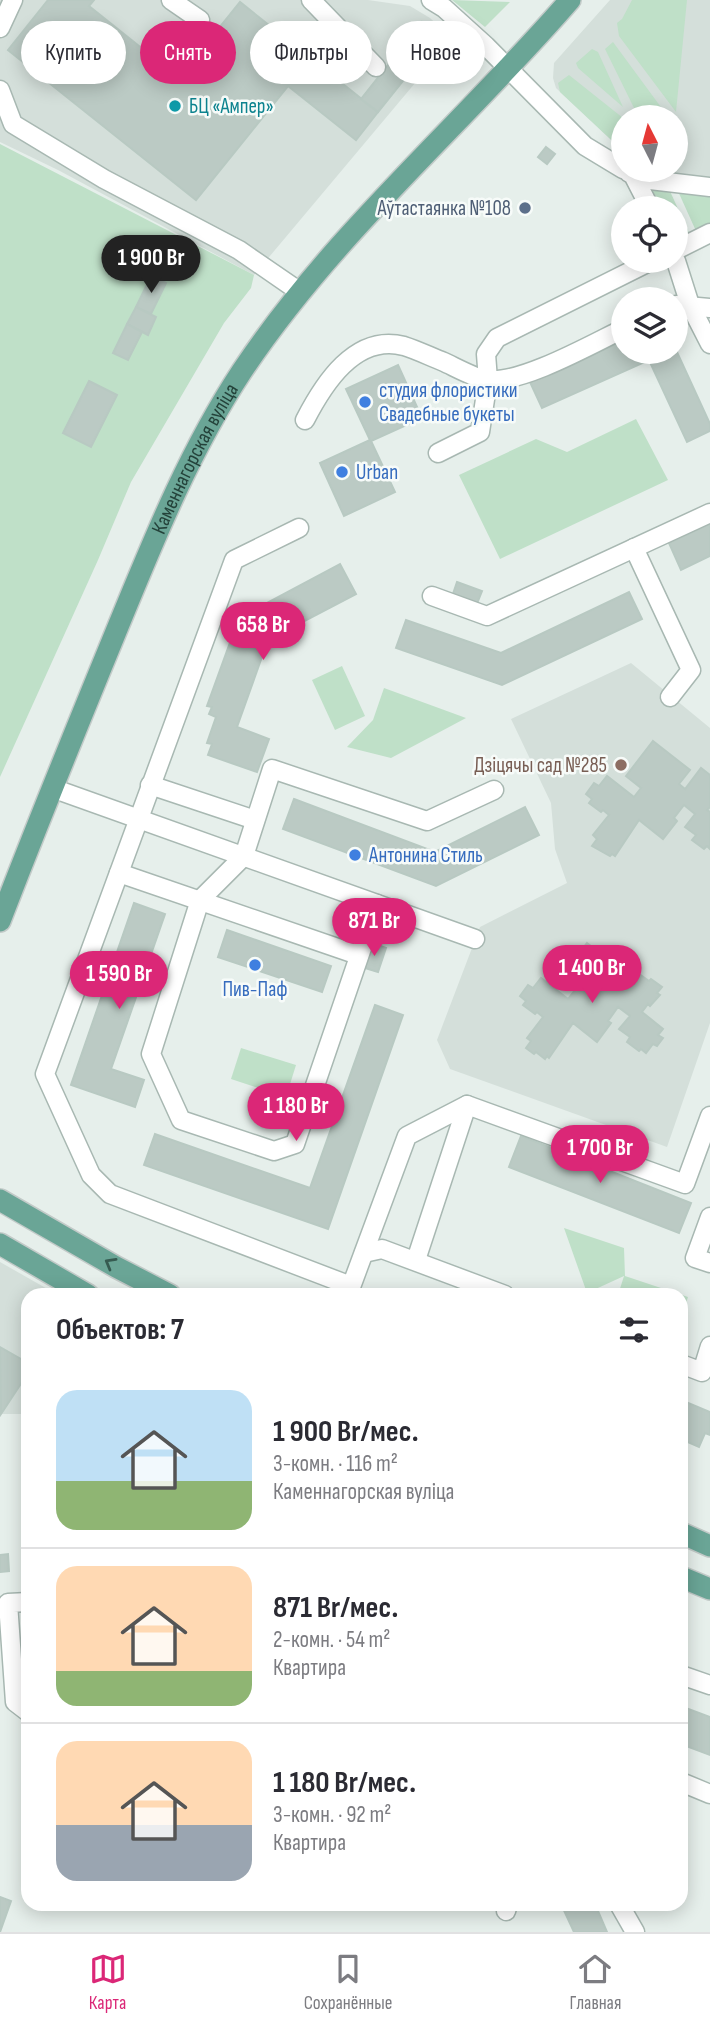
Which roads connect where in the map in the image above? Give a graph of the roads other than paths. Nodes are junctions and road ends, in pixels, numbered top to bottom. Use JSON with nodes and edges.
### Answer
{"nodes":[{"id":1,"x":13,"y":0,"type":"edge"},
{"id":2,"x":171,"y":0,"type":"edge"},
{"id":3,"x":312,"y":0,"type":"edge"},
{"id":4,"x":432,"y":0,"type":"edge"},
{"id":5,"x":570,"y":0,"type":"edge"},
{"id":6,"x":200,"y":20,"type":"dead end"},
{"id":7,"x":0,"y":28,"type":"edge"},
{"id":8,"x":376,"y":67,"type":"dead end"},
{"id":9,"x":508,"y":68,"type":"junction"},
{"id":10,"x":0,"y":90,"type":"edge"},
{"id":11,"x":611,"y":164,"type":"edge"},
{"id":12,"x":671,"y":182,"type":"edge"},
{"id":13,"x":710,"y":187,"type":"edge"},
{"id":14,"x":710,"y":233,"type":"edge"},
{"id":15,"x":688,"y":244,"type":"edge"},
{"id":16,"x":627,"y":273,"type":"edge"},
{"id":17,"x":300,"y":292,"type":"junction"},
{"id":18,"x":688,"y":306,"type":"edge"},
{"id":19,"x":710,"y":308,"type":"edge"},
{"id":20,"x":688,"y":312,"type":"edge"},
{"id":21,"x":611,"y":335,"type":"edge"},
{"id":22,"x":710,"y":344,"type":"edge"},
{"id":23,"x":488,"y":380,"type":"junction"},
{"id":24,"x":305,"y":420,"type":"dead end"},
{"id":25,"x":438,"y":453,"type":"dead end"},
{"id":26,"x":710,"y":513,"type":"edge"},
{"id":27,"x":299,"y":528,"type":"dead end"},
{"id":28,"x":634,"y":548,"type":"junction"},
{"id":29,"x":432,"y":596,"type":"dead end"},
{"id":30,"x":670,"y":697,"type":"dead end"},
{"id":31,"x":150,"y":785,"type":"junction"},
{"id":32,"x":51,"y":789,"type":"junction"},
{"id":33,"x":494,"y":790,"type":"dead end"},
{"id":34,"x":138,"y":819,"type":"junction"},
{"id":35,"x":255,"y":820,"type":"junction"},
{"id":36,"x":244,"y":856,"type":"junction"},
{"id":37,"x":119,"y":873,"type":"junction"},
{"id":38,"x":200,"y":900,"type":"junction"},
{"id":39,"x":377,"y":904,"type":"junction"},
{"id":40,"x":0,"y":921,"type":"edge"},
{"id":41,"x":475,"y":939,"type":"dead end"},
{"id":42,"x":358,"y":956,"type":"junction"},
{"id":43,"x":467,"y":1105,"type":"junction"},
{"id":44,"x":710,"y":1116,"type":"edge"},
{"id":45,"x":0,"y":1200,"type":"edge"},
{"id":46,"x":710,"y":1217,"type":"edge"},
{"id":47,"x":0,"y":1244,"type":"edge"},
{"id":48,"x":363,"y":1253,"type":"junction"},
{"id":49,"x":416,"y":1260,"type":"junction"},
{"id":50,"x":710,"y":1263,"type":"edge"},
{"id":51,"x":76,"y":1288,"type":"edge"},
{"id":52,"x":157,"y":1288,"type":"edge"},
{"id":53,"x":342,"y":1288,"type":"edge"},
{"id":54,"x":350,"y":1288,"type":"edge"},
{"id":55,"x":487,"y":1288,"type":"edge"},
{"id":56,"x":710,"y":1346,"type":"edge"},
{"id":57,"x":688,"y":1367,"type":"edge"},
{"id":58,"x":688,"y":1536,"type":"edge"},
{"id":59,"x":710,"y":1546,"type":"edge"},
{"id":60,"x":688,"y":1580,"type":"edge"},
{"id":61,"x":710,"y":1589,"type":"edge"},
{"id":62,"x":21,"y":1602,"type":"edge"},
{"id":63,"x":688,"y":1677,"type":"edge"},
{"id":64,"x":710,"y":1685,"type":"edge"},
{"id":65,"x":21,"y":1707,"type":"edge"},
{"id":66,"x":688,"y":1785,"type":"edge"},
{"id":67,"x":710,"y":1794,"type":"edge"},
{"id":68,"x":623,"y":1911,"type":"edge"},
{"id":69,"x":635,"y":1932,"type":"edge"}],
"edges":[{"from":1,"to":7,"type":"lane"},
{"from":2,"to":6,"type":"lane"},
{"from":3,"to":8,"type":"lane"},
{"from":4,"to":9,"type":"lane"},
{"from":5,"to":9,"type":"main road","name":"Каменнагорская вуліца"},
{"from":9,"to":11,"type":"lane"},
{"from":9,"to":17,"type":"main road","name":"Каменнагорская вуліца"},
{"from":10,"to":17,"type":"lane"},
{"from":12,"to":13,"type":"lane"},
{"from":14,"to":15,"type":"lane"},
{"from":16,"to":23,"type":"lane"},
{"from":17,"to":32,"type":"main road","name":"Каменнагорская вуліца"},
{"from":18,"to":19,"type":"lane"},
{"from":20,"to":22,"type":"lane"},
{"from":21,"to":23,"type":"lane"},
{"from":23,"to":24,"type":"lane"},
{"from":23,"to":25,"type":"lane"},
{"from":26,"to":28,"type":"lane"},
{"from":27,"to":31,"type":"lane"},
{"from":28,"to":29,"type":"lane"},
{"from":28,"to":30,"type":"lane"},
{"from":31,"to":34,"type":"lane"},
{"from":31,"to":35,"type":"lane"},
{"from":32,"to":34,"type":"lane"},
{"from":32,"to":40,"type":"main road","name":"Каменнагорская вуліца"},
{"from":33,"to":35,"type":"lane"},
{"from":34,"to":36,"type":"lane"},
{"from":34,"to":37,"type":"lane"},
{"from":35,"to":36,"type":"lane"},
{"from":36,"to":38,"type":"lane"},
{"from":36,"to":39,"type":"lane"},
{"from":37,"to":38,"type":"lane"},
{"from":37,"to":53,"type":"lane"},
{"from":38,"to":42,"type":"lane"},
{"from":38,"to":42,"type":"lane"},
{"from":39,"to":41,"type":"lane"},
{"from":39,"to":42,"type":"lane"},
{"from":43,"to":44,"type":"lane"},
{"from":43,"to":48,"type":"lane"},
{"from":43,"to":49,"type":"lane"},
{"from":52,"to":45,"type":"main road","one_way":true},
{"from":46,"to":50,"type":"lane"},
{"from":47,"to":51,"type":"main road"},
{"from":48,"to":49,"type":"lane"},
{"from":48,"to":54,"type":"lane"},
{"from":49,"to":55,"type":"lane"},
{"from":56,"to":57,"type":"lane"},
{"from":58,"to":59,"type":"main road"},
{"from":60,"to":61,"type":"main road"},
{"from":62,"to":65,"type":"lane"},
{"from":63,"to":64,"type":"lane"},
{"from":66,"to":67,"type":"lane"},
{"from":68,"to":69,"type":"lane"}]}
